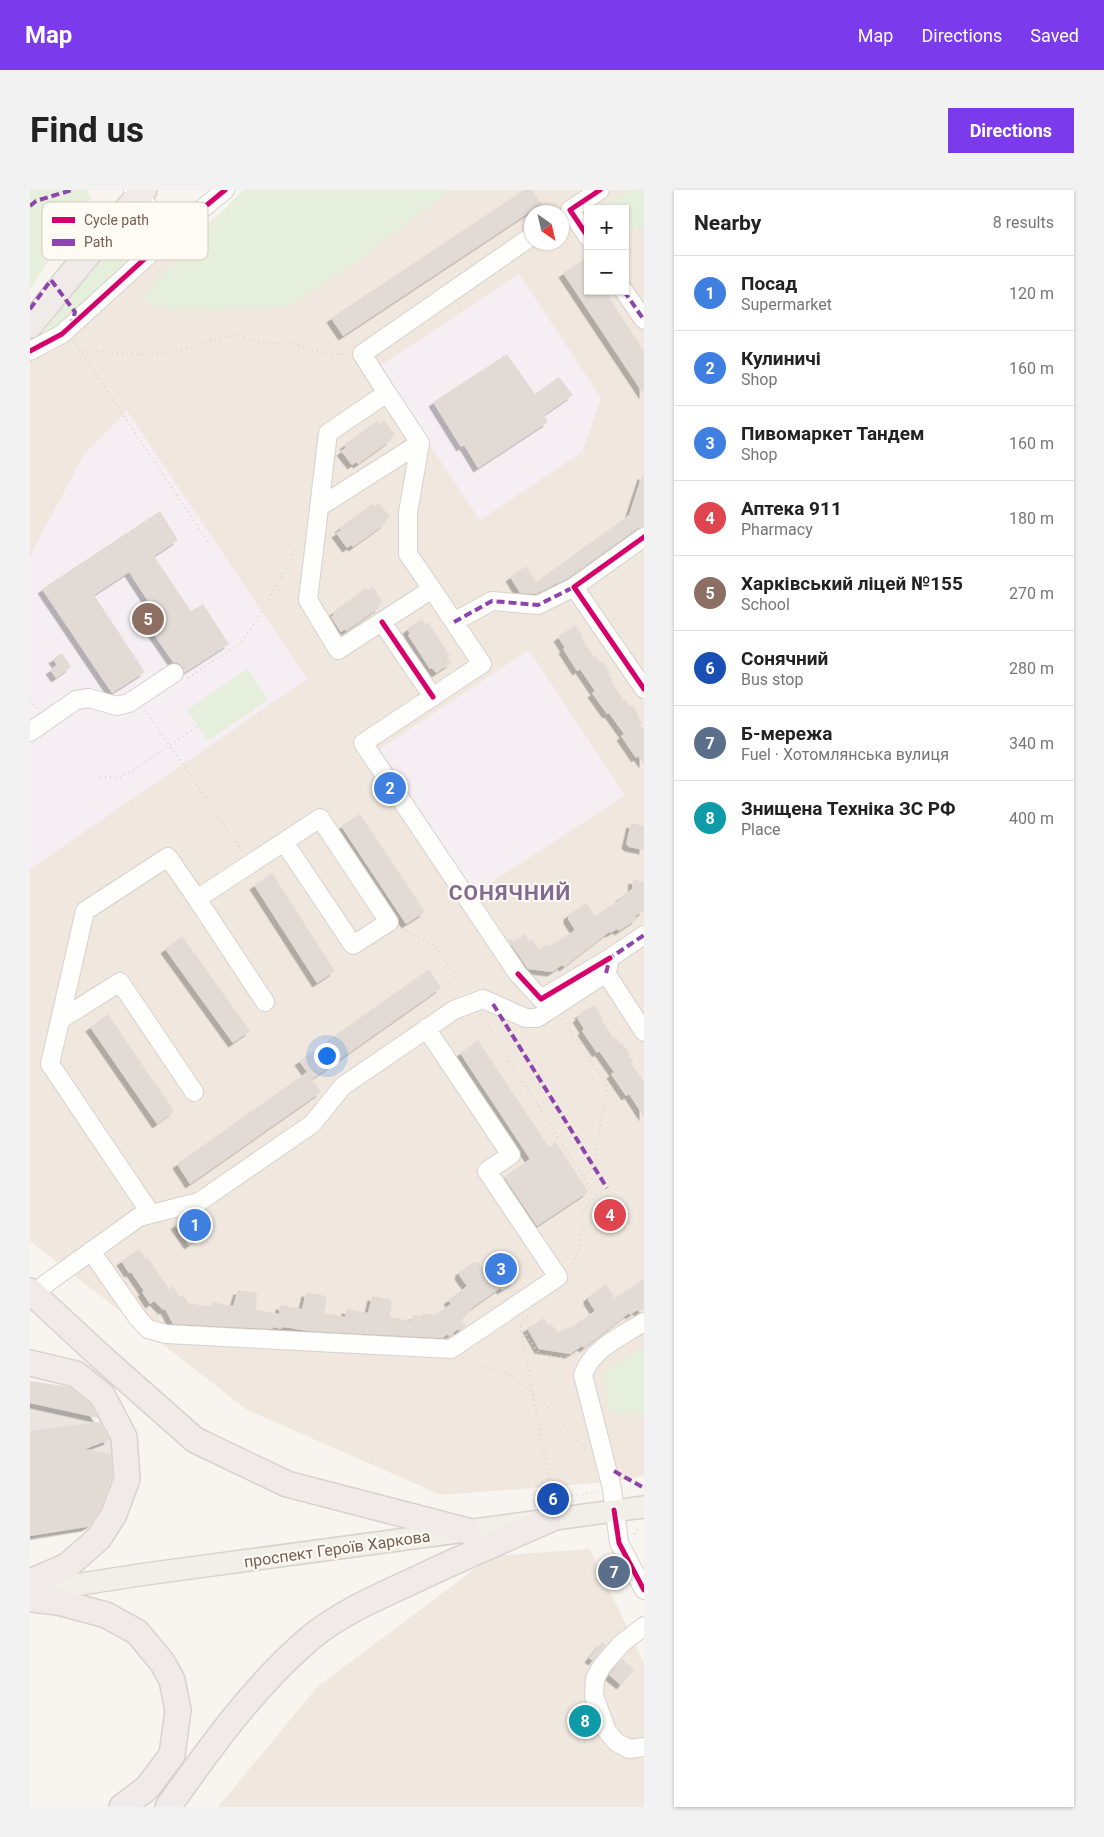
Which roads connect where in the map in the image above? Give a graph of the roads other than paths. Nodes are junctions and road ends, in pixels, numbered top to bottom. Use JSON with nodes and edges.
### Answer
{"nodes":[{"id":1,"x":224,"y":190,"type":"edge"},
{"id":2,"x":600,"y":190,"type":"edge"},
{"id":3,"x":138,"y":192,"type":"edge"},
{"id":4,"x":130,"y":202,"type":"edge"},
{"id":5,"x":147,"y":202,"type":"edge"},
{"id":6,"x":208,"y":203,"type":"edge"},
{"id":7,"x":569,"y":211,"type":"edge"},
{"id":8,"x":569,"y":216,"type":"edge"},
{"id":9,"x":584,"y":233,"type":"edge"},
{"id":10,"x":524,"y":242,"type":"edge"},
{"id":11,"x":83,"y":260,"type":"edge"},
{"id":12,"x":143,"y":260,"type":"edge"},
{"id":13,"x":627,"y":295,"type":"edge"},
{"id":14,"x":644,"y":320,"type":"edge"},
{"id":15,"x":30,"y":325,"type":"edge"},
{"id":16,"x":30,"y":352,"type":"edge"},
{"id":17,"x":387,"y":393,"type":"junction"},
{"id":18,"x":420,"y":443,"type":"junction"},
{"id":19,"x":319,"y":508,"type":"junction"},
{"id":20,"x":644,"y":537,"type":"edge"},
{"id":21,"x":574,"y":587,"type":"junction"},
{"id":22,"x":432,"y":589,"type":"junction"},
{"id":23,"x":382,"y":622,"type":"junction"},
{"id":24,"x":454,"y":622,"type":"junction"},
{"id":25,"x":174,"y":673,"type":"road end"},
{"id":26,"x":644,"y":689,"type":"edge"},
{"id":27,"x":433,"y":697,"type":"junction"},
{"id":28,"x":30,"y":732,"type":"edge"},
{"id":29,"x":284,"y":842,"type":"junction"},
{"id":30,"x":197,"y":899,"type":"junction"},
{"id":31,"x":644,"y":935,"type":"edge"},
{"id":32,"x":608,"y":966,"type":"junction"},
{"id":33,"x":265,"y":1002,"type":"dead end"},
{"id":34,"x":60,"y":1020,"type":"junction"},
{"id":35,"x":426,"y":1028,"type":"junction"},
{"id":36,"x":644,"y":1032,"type":"edge"},
{"id":37,"x":194,"y":1092,"type":"dead end"},
{"id":38,"x":151,"y":1214,"type":"junction"},
{"id":39,"x":91,"y":1251,"type":"junction"},
{"id":40,"x":31,"y":1292,"type":"edge"},
{"id":41,"x":644,"y":1322,"type":"edge"},
{"id":42,"x":30,"y":1363,"type":"edge"},
{"id":43,"x":644,"y":1507,"type":"edge"},
{"id":44,"x":614,"y":1510,"type":"junction"},
{"id":45,"x":549,"y":1520,"type":"junction"},
{"id":46,"x":468,"y":1531,"type":"junction"},
{"id":47,"x":30,"y":1582,"type":"edge"},
{"id":48,"x":644,"y":1590,"type":"edge"},
{"id":49,"x":30,"y":1592,"type":"edge"},
{"id":50,"x":30,"y":1600,"type":"edge"},
{"id":51,"x":644,"y":1626,"type":"edge"},
{"id":52,"x":644,"y":1747,"type":"edge"},
{"id":53,"x":122,"y":1807,"type":"edge"},
{"id":54,"x":168,"y":1807,"type":"edge"}],
"edges":[{"from":1,"to":6,"type":"street"},
{"from":2,"to":7,"type":"street"},
{"from":3,"to":4,"type":"highway"},
{"from":3,"to":5,"type":"street"},
{"from":8,"to":9,"type":"street"},
{"from":10,"to":17,"type":"street"},
{"from":11,"to":15,"type":"highway"},
{"from":12,"to":16,"type":"street"},
{"from":13,"to":14,"type":"street"},
{"from":17,"to":18,"type":"street"},
{"from":17,"to":19,"type":"street"},
{"from":18,"to":19,"type":"street"},
{"from":18,"to":22,"type":"street"},
{"from":19,"to":23,"type":"street"},
{"from":20,"to":21,"type":"street"},
{"from":21,"to":24,"type":"street"},
{"from":21,"to":26,"type":"street"},
{"from":22,"to":23,"type":"street"},
{"from":22,"to":24,"type":"street"},
{"from":23,"to":27,"type":"street"},
{"from":24,"to":27,"type":"street"},
{"from":25,"to":28,"type":"street"},
{"from":27,"to":32,"type":"street"},
{"from":29,"to":29,"type":"street"},
{"from":29,"to":30,"type":"street"},
{"from":30,"to":33,"type":"street"},
{"from":30,"to":34,"type":"street"},
{"from":31,"to":32,"type":"street"},
{"from":32,"to":35,"type":"street"},
{"from":32,"to":36,"type":"street"},
{"from":34,"to":37,"type":"street"},
{"from":34,"to":38,"type":"street"},
{"from":35,"to":38,"type":"street"},
{"from":35,"to":39,"type":"street"},
{"from":38,"to":39,"type":"street"},
{"from":39,"to":40,"type":"street"},
{"from":40,"to":46,"type":"highway"},
{"from":41,"to":44,"type":"street"},
{"from":42,"to":47,"type":"highway"},
{"from":43,"to":44,"type":"main road","name":"проспект Героїв Харкова"},
{"from":44,"to":45,"type":"main road","name":"проспект Героїв Харкова"},
{"from":44,"to":48,"type":"street"},
{"from":45,"to":46,"type":"main road","name":"проспект Героїв Харкова"},
{"from":45,"to":54,"type":"highway"},
{"from":46,"to":49,"type":"main road","name":"проспект Героїв Харкова"},
{"from":50,"to":53,"type":"highway"},
{"from":51,"to":52,"type":"street"}]}
